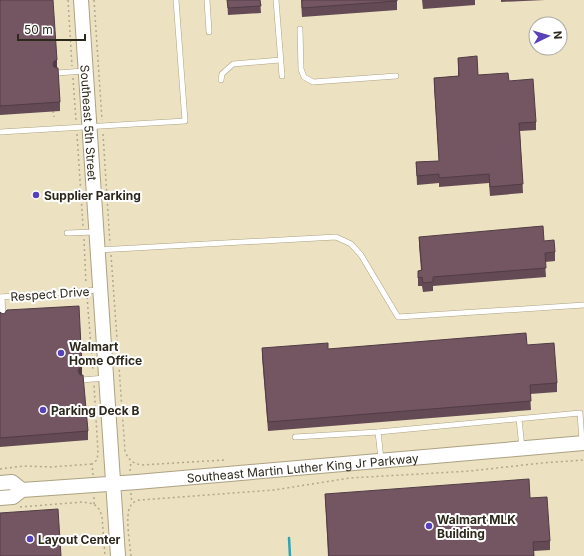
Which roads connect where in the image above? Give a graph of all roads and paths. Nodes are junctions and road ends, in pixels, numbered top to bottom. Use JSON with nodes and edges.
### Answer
{"nodes":[{"id":1,"x":68,"y":0,"type":"edge"},
{"id":2,"x":81,"y":0,"type":"edge"},
{"id":3,"x":94,"y":0,"type":"edge"},
{"id":4,"x":176,"y":0,"type":"edge"},
{"id":5,"x":207,"y":0,"type":"edge"},
{"id":6,"x":276,"y":0,"type":"edge"},
{"id":7,"x":300,"y":29,"type":"dead end"},
{"id":8,"x":209,"y":32,"type":"dead end"},
{"id":9,"x":280,"y":60,"type":"junction"},
{"id":10,"x":79,"y":71,"type":"junction"},
{"id":11,"x":57,"y":73,"type":"edge"},
{"id":12,"x":282,"y":76,"type":"dead end"},
{"id":13,"x":396,"y":76,"type":"dead end"},
{"id":14,"x":221,"y":80,"type":"dead end"},
{"id":15,"x":53,"y":111,"type":"edge"},
{"id":16,"x":54,"y":117,"type":"dead end"},
{"id":17,"x":102,"y":118,"type":"dead end"},
{"id":18,"x":76,"y":120,"type":"dead end"},
{"id":19,"x":89,"y":126,"type":"junction"},
{"id":20,"x":0,"y":132,"type":"edge"},
{"id":21,"x":103,"y":132,"type":"dead end"},
{"id":22,"x":77,"y":134,"type":"dead end"},
{"id":23,"x":83,"y":226,"type":"dead end"},
{"id":24,"x":96,"y":232,"type":"junction"},
{"id":25,"x":67,"y":233,"type":"dead end"},
{"id":26,"x":84,"y":239,"type":"dead end"},
{"id":27,"x":104,"y":250,"type":"junction"},
{"id":28,"x":86,"y":284,"type":"dead end"},
{"id":29,"x":100,"y":290,"type":"junction"},
{"id":30,"x":1,"y":297,"type":"edge"},
{"id":31,"x":87,"y":298,"type":"dead end"},
{"id":32,"x":584,"y":305,"type":"edge"},
{"id":33,"x":3,"y":319,"type":"edge"},
{"id":34,"x":93,"y":371,"type":"dead end"},
{"id":35,"x":106,"y":378,"type":"junction"},
{"id":36,"x":82,"y":380,"type":"edge"},
{"id":37,"x":94,"y":387,"type":"dead end"},
{"id":38,"x":519,"y":419,"type":"junction"},
{"id":39,"x":378,"y":432,"type":"junction"},
{"id":40,"x":295,"y":438,"type":"dead end"},
{"id":41,"x":583,"y":444,"type":"edge"},
{"id":42,"x":522,"y":449,"type":"junction"},
{"id":43,"x":97,"y":460,"type":"junction"},
{"id":44,"x":101,"y":460,"type":"dead end"},
{"id":45,"x":225,"y":460,"type":"dead end"},
{"id":46,"x":584,"y":460,"type":"edge"},
{"id":47,"x":131,"y":461,"type":"junction"},
{"id":48,"x":381,"y":461,"type":"junction"},
{"id":49,"x":92,"y":464,"type":"junction"},
{"id":50,"x":129,"y":466,"type":"dead end"},
{"id":51,"x":0,"y":469,"type":"edge"},
{"id":52,"x":92,"y":471,"type":"dead end"},
{"id":53,"x":0,"y":483,"type":"edge"},
{"id":54,"x":113,"y":484,"type":"junction"},
{"id":55,"x":22,"y":490,"type":"junction"},
{"id":56,"x":0,"y":498,"type":"edge"},
{"id":57,"x":131,"y":498,"type":"dead end"},
{"id":58,"x":94,"y":501,"type":"dead end"},
{"id":59,"x":133,"y":502,"type":"junction"},
{"id":60,"x":94,"y":504,"type":"junction"},
{"id":61,"x":15,"y":507,"type":"dead end"},
{"id":62,"x":103,"y":508,"type":"dead end"},
{"id":63,"x":98,"y":509,"type":"junction"},
{"id":64,"x":105,"y":556,"type":"edge"},
{"id":65,"x":118,"y":556,"type":"edge"},
{"id":66,"x":131,"y":556,"type":"edge"}],
"edges":[{"from":1,"to":10,"type":"path"},
{"from":2,"to":10,"type":"street","name":"Southeast 5th Street"},
{"from":3,"to":17,"type":"path"},
{"from":4,"to":19,"type":"lane"},
{"from":5,"to":8,"type":"lane"},
{"from":6,"to":9,"type":"lane"},
{"from":7,"to":13,"type":"lane"},
{"from":9,"to":12,"type":"lane"},
{"from":9,"to":14,"type":"lane"},
{"from":10,"to":11,"type":"lane"},
{"from":10,"to":18,"type":"path"},
{"from":10,"to":19,"type":"street","name":"Southeast 5th Street"},
{"from":15,"to":16,"type":"path"},
{"from":19,"to":20,"type":"lane"},
{"from":19,"to":24,"type":"street","name":"Southeast 5th Street"},
{"from":21,"to":27,"type":"path"},
{"from":22,"to":23,"type":"path"},
{"from":24,"to":25,"type":"lane"},
{"from":24,"to":27,"type":"street","name":"Southeast 5th Street"},
{"from":26,"to":28,"type":"path"},
{"from":27,"to":29,"type":"street","name":"Southeast 5th Street"},
{"from":27,"to":32,"type":"lane"},
{"from":27,"to":47,"type":"path"},
{"from":29,"to":30,"type":"lane","name":"Respect Drive"},
{"from":29,"to":35,"type":"street","name":"Southeast 5th Street"},
{"from":30,"to":33,"type":"lane"},
{"from":31,"to":34,"type":"path"},
{"from":35,"to":36,"type":"lane"},
{"from":35,"to":54,"type":"street","name":"Southeast 5th Street"},
{"from":37,"to":43,"type":"path"},
{"from":38,"to":39,"type":"lane"},
{"from":38,"to":41,"type":"lane"},
{"from":38,"to":42,"type":"lane"},
{"from":39,"to":40,"type":"lane"},
{"from":39,"to":48,"type":"lane"},
{"from":41,"to":42,"type":"street","name":"Southeast Martin Luther King Jr Parkway"},
{"from":42,"to":48,"type":"street","name":"Southeast Martin Luther King Jr Parkway"},
{"from":43,"to":44,"type":"path"},
{"from":43,"to":49,"type":"path"},
{"from":45,"to":47,"type":"path"},
{"from":46,"to":59,"type":"path"},
{"from":47,"to":50,"type":"path"},
{"from":48,"to":54,"type":"street","name":"Southeast Martin Luther King Jr Parkway"},
{"from":49,"to":51,"type":"path"},
{"from":49,"to":52,"type":"path"},
{"from":53,"to":55,"type":"street","name":"Southeast Martin Luther King Jr Parkway"},
{"from":54,"to":55,"type":"street","name":"Southeast Martin Luther King Jr Parkway"},
{"from":54,"to":65,"type":"street","name":"Southeast 5th Street"},
{"from":55,"to":56,"type":"street","name":"Southeast Martin Luther King Jr Parkway"},
{"from":57,"to":59,"type":"path"},
{"from":58,"to":60,"type":"path"},
{"from":59,"to":66,"type":"path"},
{"from":60,"to":61,"type":"path"},
{"from":60,"to":63,"type":"path"},
{"from":62,"to":63,"type":"path"},
{"from":63,"to":64,"type":"path"}]}
